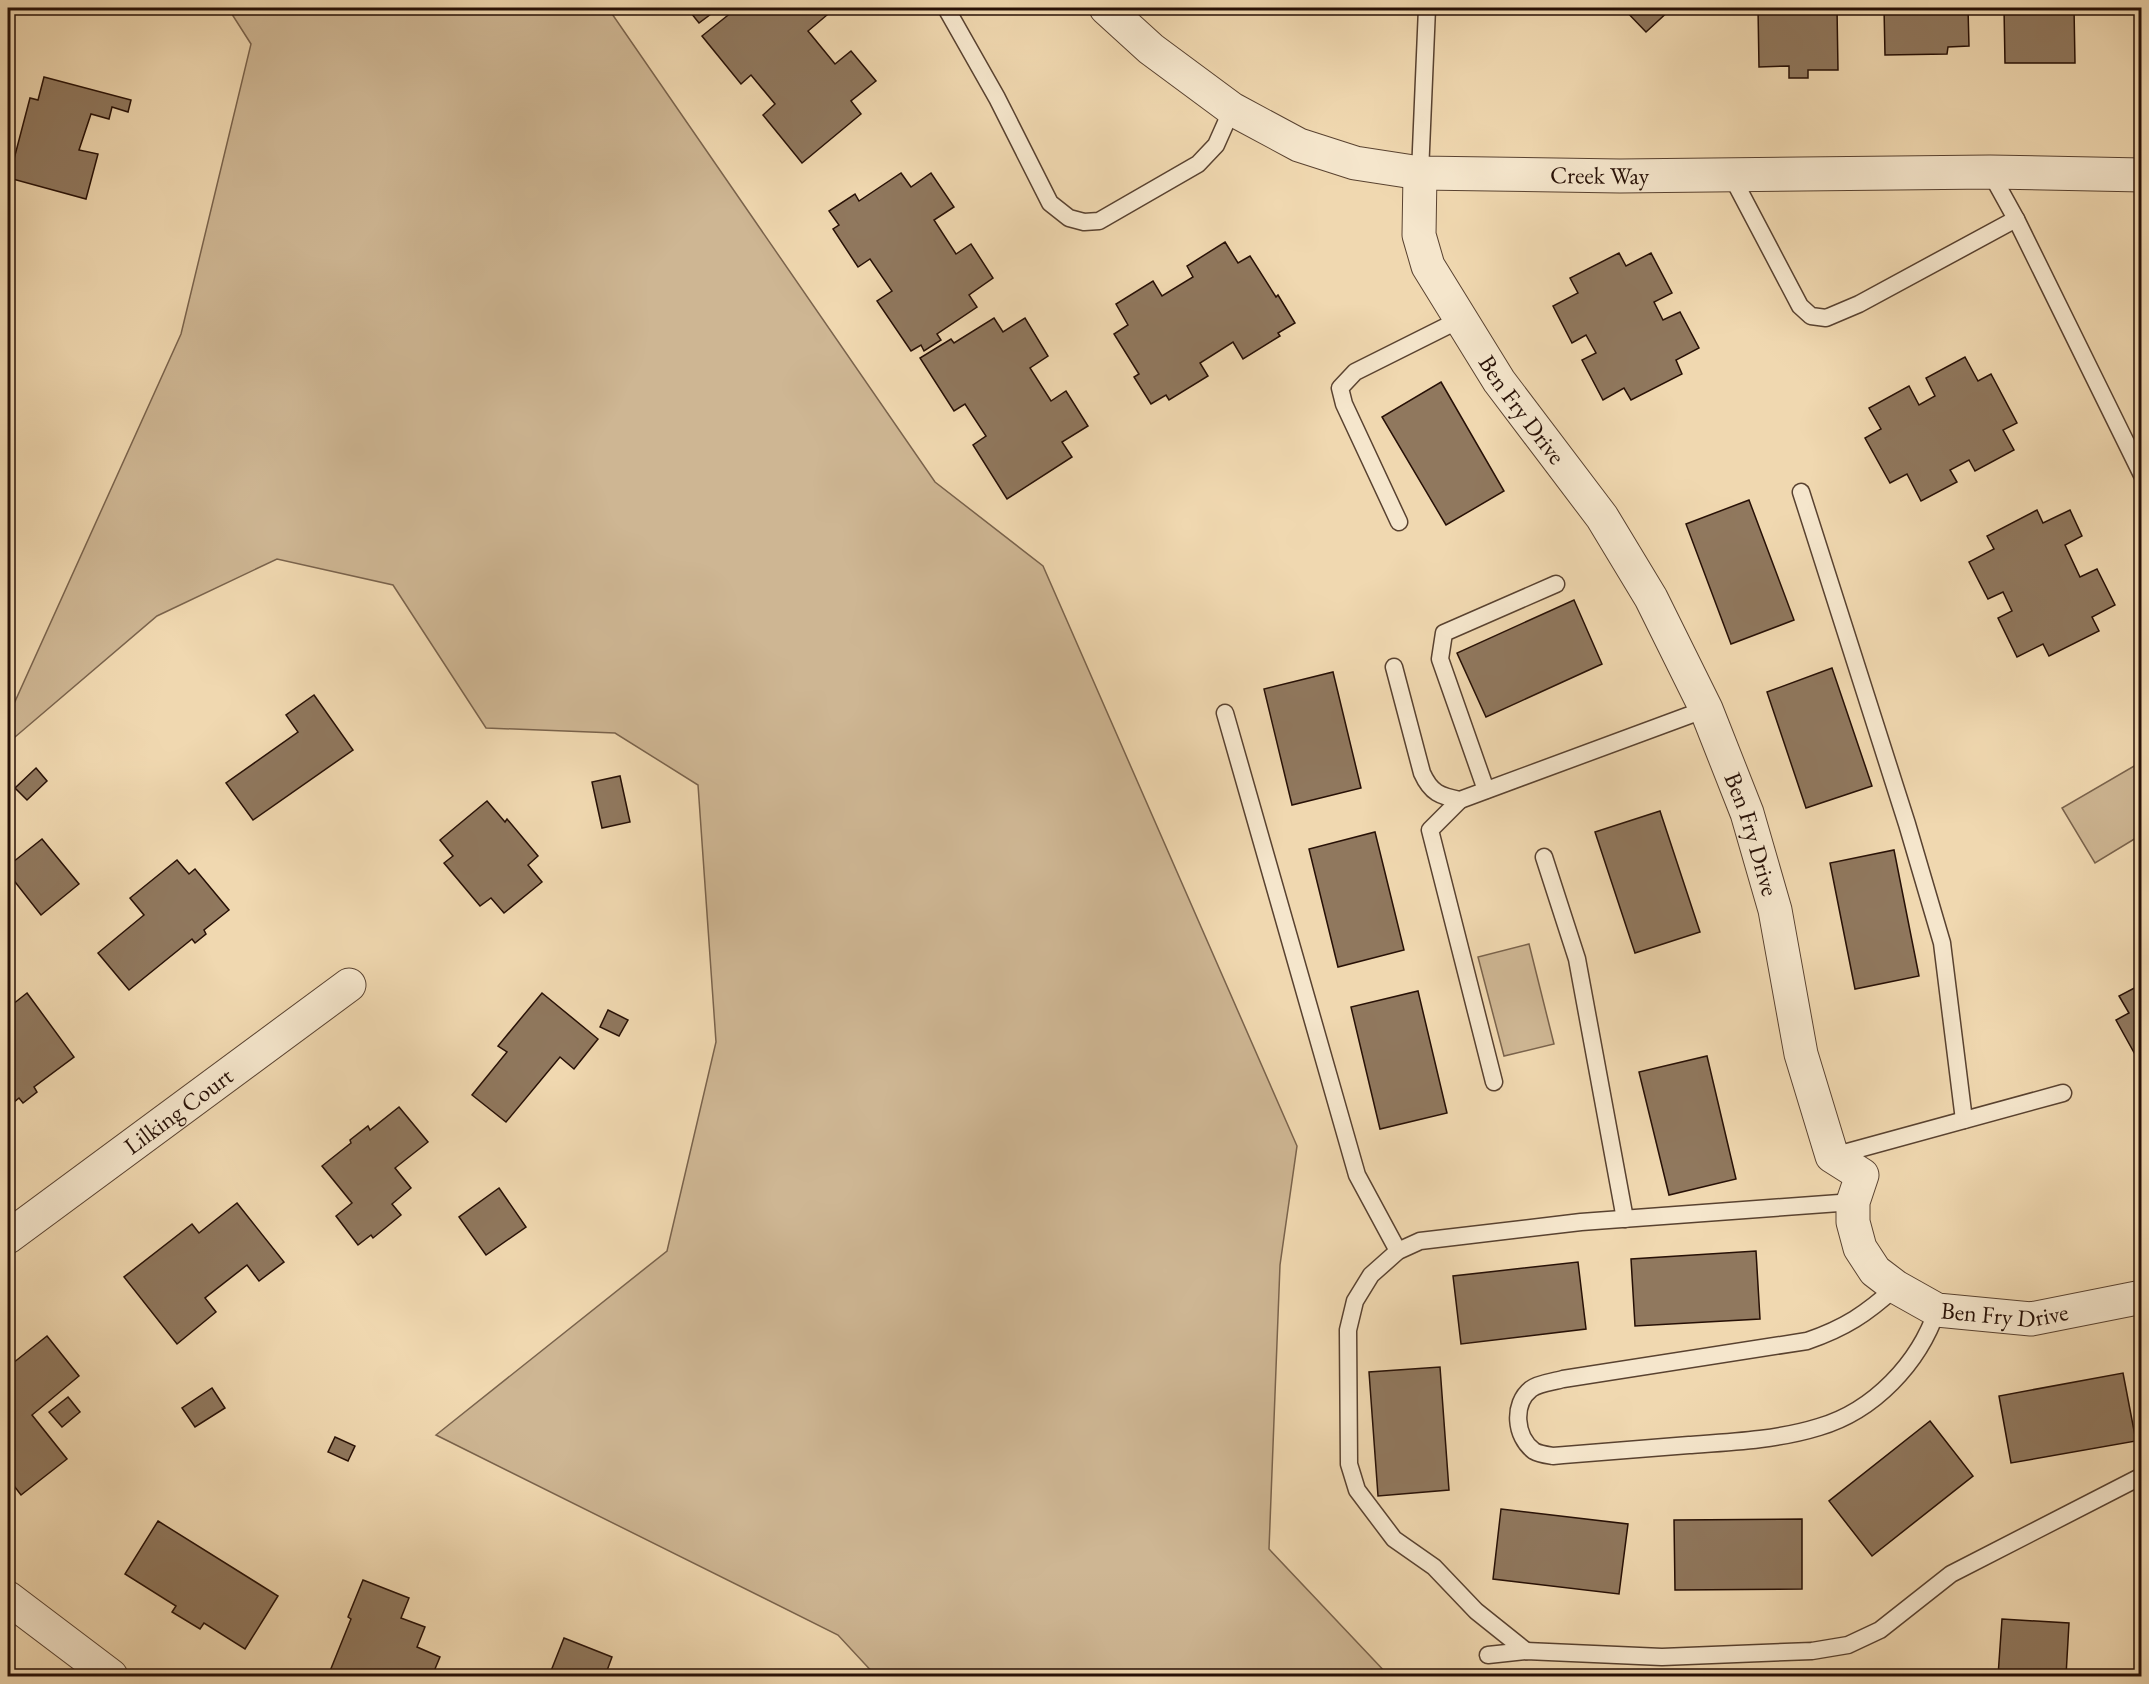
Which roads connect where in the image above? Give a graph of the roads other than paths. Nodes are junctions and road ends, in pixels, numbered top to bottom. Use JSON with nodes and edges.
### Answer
{"nodes":[{"id":1,"x":946,"y":8,"type":"edge"},
{"id":2,"x":1106,"y":8,"type":"edge"},
{"id":3,"x":1427,"y":8,"type":"edge"},
{"id":4,"x":1232,"y":109,"type":"junction"},
{"id":5,"x":1990,"y":172,"type":"junction"},
{"id":6,"x":1420,"y":173,"type":"junction"},
{"id":7,"x":1730,"y":173,"type":"junction"},
{"id":8,"x":2142,"y":175,"type":"edge"},
{"id":9,"x":2016,"y":219,"type":"junction"},
{"id":10,"x":1461,"y":319,"type":"junction"},
{"id":11,"x":2142,"y":475,"type":"edge"},
{"id":12,"x":1801,"y":492,"type":"dead end"},
{"id":13,"x":1399,"y":522,"type":"dead end"},
{"id":14,"x":1556,"y":584,"type":"dead end"},
{"id":15,"x":1394,"y":668,"type":"dead end"},
{"id":16,"x":1706,"y":709,"type":"junction"},
{"id":17,"x":1225,"y":713,"type":"dead end"},
{"id":18,"x":1486,"y":790,"type":"junction"},
{"id":19,"x":1460,"y":800,"type":"junction"},
{"id":20,"x":1544,"y":857,"type":"dead end"},
{"id":21,"x":349,"y":985,"type":"dead end"},
{"id":22,"x":1494,"y":1082,"type":"dead end"},
{"id":23,"x":2063,"y":1093,"type":"dead end"},
{"id":24,"x":1964,"y":1120,"type":"junction"},
{"id":25,"x":1832,"y":1156,"type":"junction"},
{"id":26,"x":1853,"y":1202,"type":"junction"},
{"id":27,"x":1625,"y":1219,"type":"junction"},
{"id":28,"x":8,"y":1237,"type":"edge"},
{"id":29,"x":1398,"y":1251,"type":"junction"},
{"id":30,"x":1896,"y":1287,"type":"junction"},
{"id":31,"x":2142,"y":1297,"type":"edge"},
{"id":32,"x":1936,"y":1310,"type":"junction"},
{"id":33,"x":2142,"y":1476,"type":"edge"},
{"id":34,"x":8,"y":1598,"type":"edge"},
{"id":35,"x":1526,"y":1651,"type":"junction"},
{"id":36,"x":1488,"y":1655,"type":"dead end"},
{"id":37,"x":111,"y":1677,"type":"edge"}],
"edges":[{"from":1,"to":4,"type":"lane"},
{"from":2,"to":4,"type":"street","name":"Creek Way"},
{"from":3,"to":6,"type":"lane"},
{"from":4,"to":6,"type":"street","name":"Creek Way"},
{"from":5,"to":7,"type":"street","name":"Creek Way"},
{"from":5,"to":8,"type":"street","name":"Creek Way"},
{"from":5,"to":9,"type":"lane"},
{"from":6,"to":7,"type":"street","name":"Creek Way"},
{"from":6,"to":10,"type":"street","name":"Ben Fry Drive"},
{"from":7,"to":9,"type":"lane"},
{"from":9,"to":11,"type":"lane"},
{"from":10,"to":13,"type":"lane"},
{"from":10,"to":16,"type":"street","name":"Ben Fry Drive"},
{"from":12,"to":24,"type":"lane"},
{"from":14,"to":18,"type":"lane"},
{"from":15,"to":19,"type":"lane"},
{"from":16,"to":18,"type":"lane"},
{"from":16,"to":25,"type":"street","name":"Ben Fry Drive"},
{"from":17,"to":29,"type":"lane"},
{"from":18,"to":19,"type":"lane"},
{"from":19,"to":22,"type":"lane"},
{"from":20,"to":27,"type":"lane"},
{"from":21,"to":28,"type":"street","name":"Lilking Court"},
{"from":23,"to":24,"type":"lane"},
{"from":24,"to":25,"type":"lane"},
{"from":25,"to":26,"type":"street","name":"Ben Fry Drive"},
{"from":26,"to":27,"type":"lane"},
{"from":26,"to":30,"type":"street","name":"Ben Fry Drive"},
{"from":27,"to":29,"type":"lane"},
{"from":29,"to":35,"type":"lane"},
{"from":30,"to":32,"type":"street","name":"Ben Fry Drive"},
{"from":30,"to":32,"type":"lane"},
{"from":31,"to":32,"type":"street","name":"Ben Fry Drive"},
{"from":33,"to":35,"type":"lane"},
{"from":34,"to":37,"type":"street"},
{"from":35,"to":36,"type":"lane"}]}
